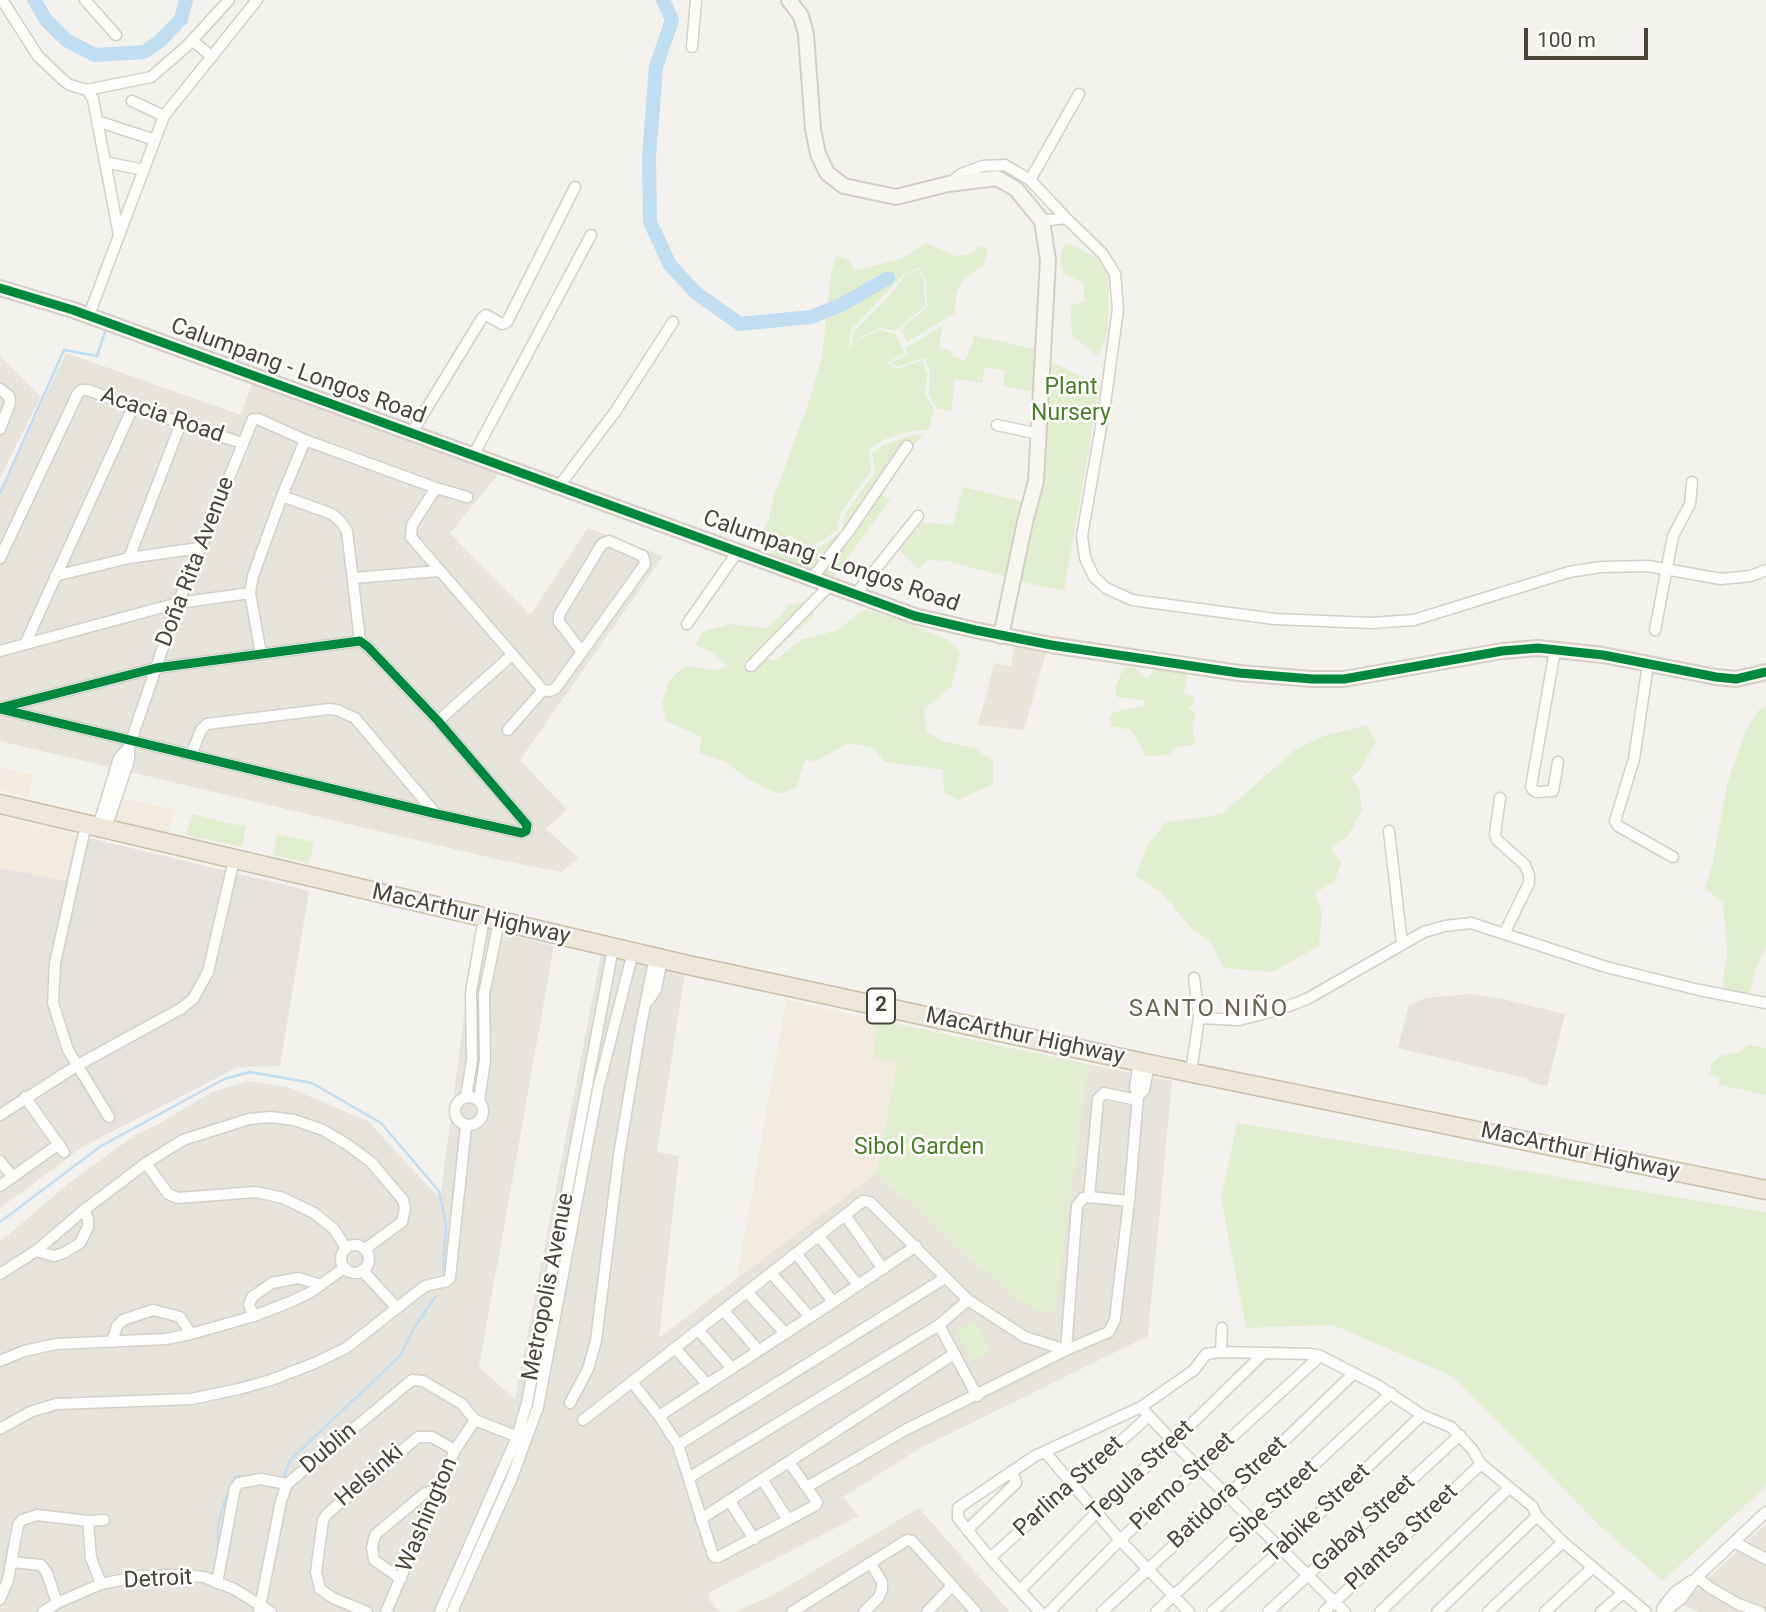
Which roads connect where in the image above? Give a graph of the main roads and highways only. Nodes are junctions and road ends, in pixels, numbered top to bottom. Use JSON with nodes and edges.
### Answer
{"nodes":[{"id":1,"x":0,"y":804,"type":"edge"},
{"id":2,"x":1766,"y":1190,"type":"edge"}],
"edges":[{"from":1,"to":2,"type":"highway","name":"MacArthur Highway","number":"2"}]}
